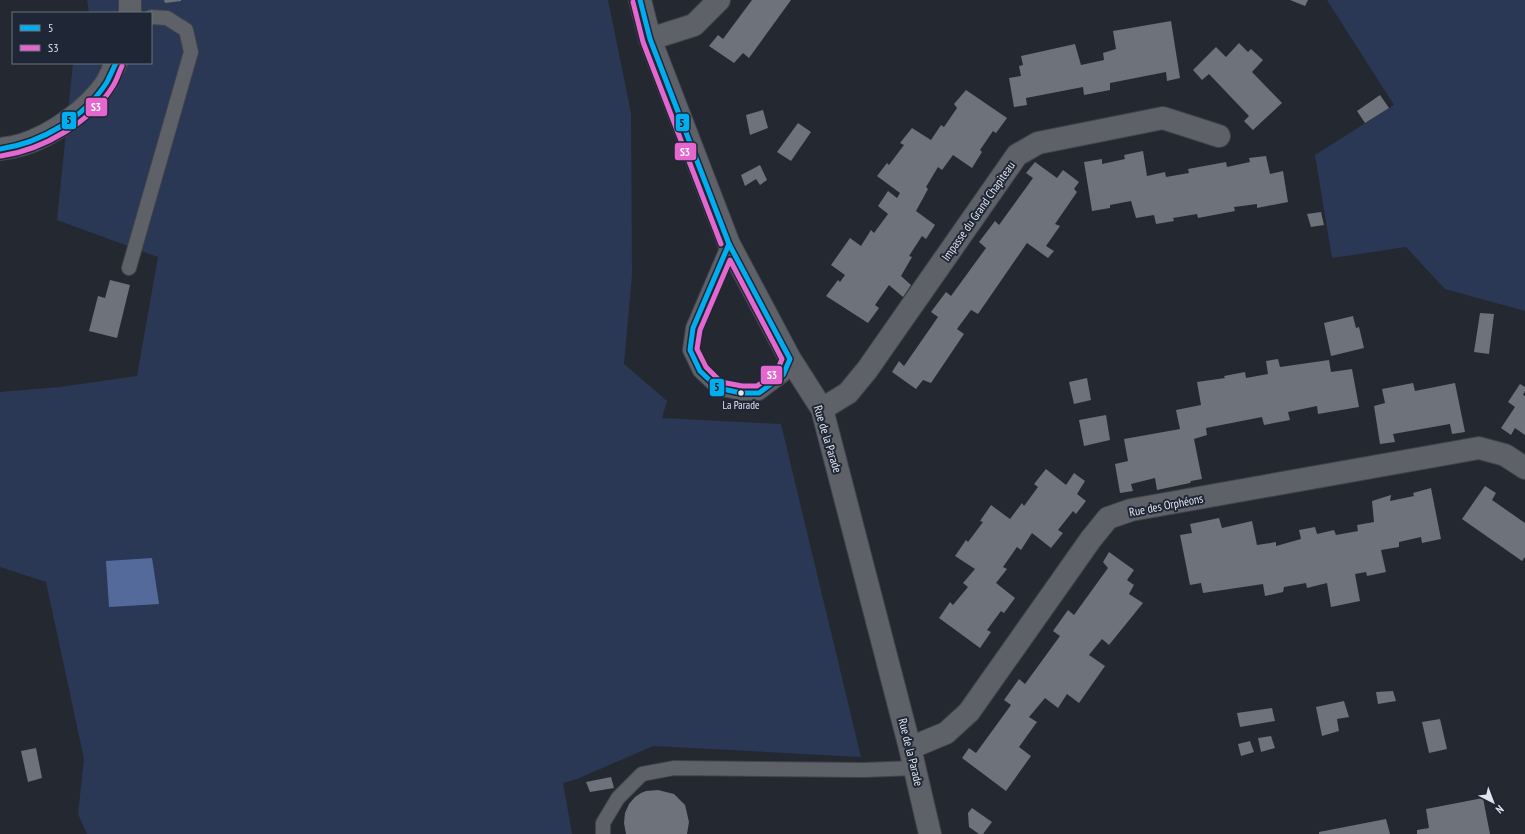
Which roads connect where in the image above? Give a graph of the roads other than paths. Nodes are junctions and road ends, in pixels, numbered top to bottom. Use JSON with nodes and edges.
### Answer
{"nodes":[{"id":1,"x":130,"y":0,"type":"edge"},
{"id":2,"x":640,"y":0,"type":"edge"},
{"id":3,"x":719,"y":0,"type":"edge"},
{"id":4,"x":130,"y":12,"type":"edge"},
{"id":5,"x":152,"y":17,"type":"edge"},
{"id":6,"x":650,"y":40,"type":"junction"},
{"id":7,"x":116,"y":64,"type":"edge"},
{"id":8,"x":1219,"y":136,"type":"dead end"},
{"id":9,"x":0,"y":149,"type":"edge"},
{"id":10,"x":729,"y":244,"type":"junction"},
{"id":11,"x":129,"y":268,"type":"dead end"},
{"id":12,"x":790,"y":359,"type":"junction"},
{"id":13,"x":822,"y":409,"type":"junction"},
{"id":14,"x":1525,"y":468,"type":"edge"},
{"id":15,"x":912,"y":758,"type":"junction"},
{"id":16,"x":603,"y":834,"type":"edge"},
{"id":17,"x":930,"y":834,"type":"edge"}],
"edges":[{"from":1,"to":4,"type":"street"},
{"from":2,"to":6,"type":"street","name":"Rue de la Parade"},
{"from":3,"to":6,"type":"street"},
{"from":5,"to":11,"type":"lane"},
{"from":6,"to":10,"type":"street","name":"Rue de la Parade"},
{"from":7,"to":9,"type":"street"},
{"from":8,"to":13,"type":"street","name":"Impasse du Grand Chapiteau"},
{"from":10,"to":12,"type":"street","name":"Rue de la Parade"},
{"from":10,"to":12,"type":"lane"},
{"from":12,"to":13,"type":"street","name":"Rue de la Parade"},
{"from":13,"to":15,"type":"street","name":"Rue de la Parade"},
{"from":14,"to":15,"type":"street","name":"Rue des Orphéons"},
{"from":15,"to":16,"type":"lane"},
{"from":15,"to":17,"type":"street","name":"Rue de la Parade"}]}
